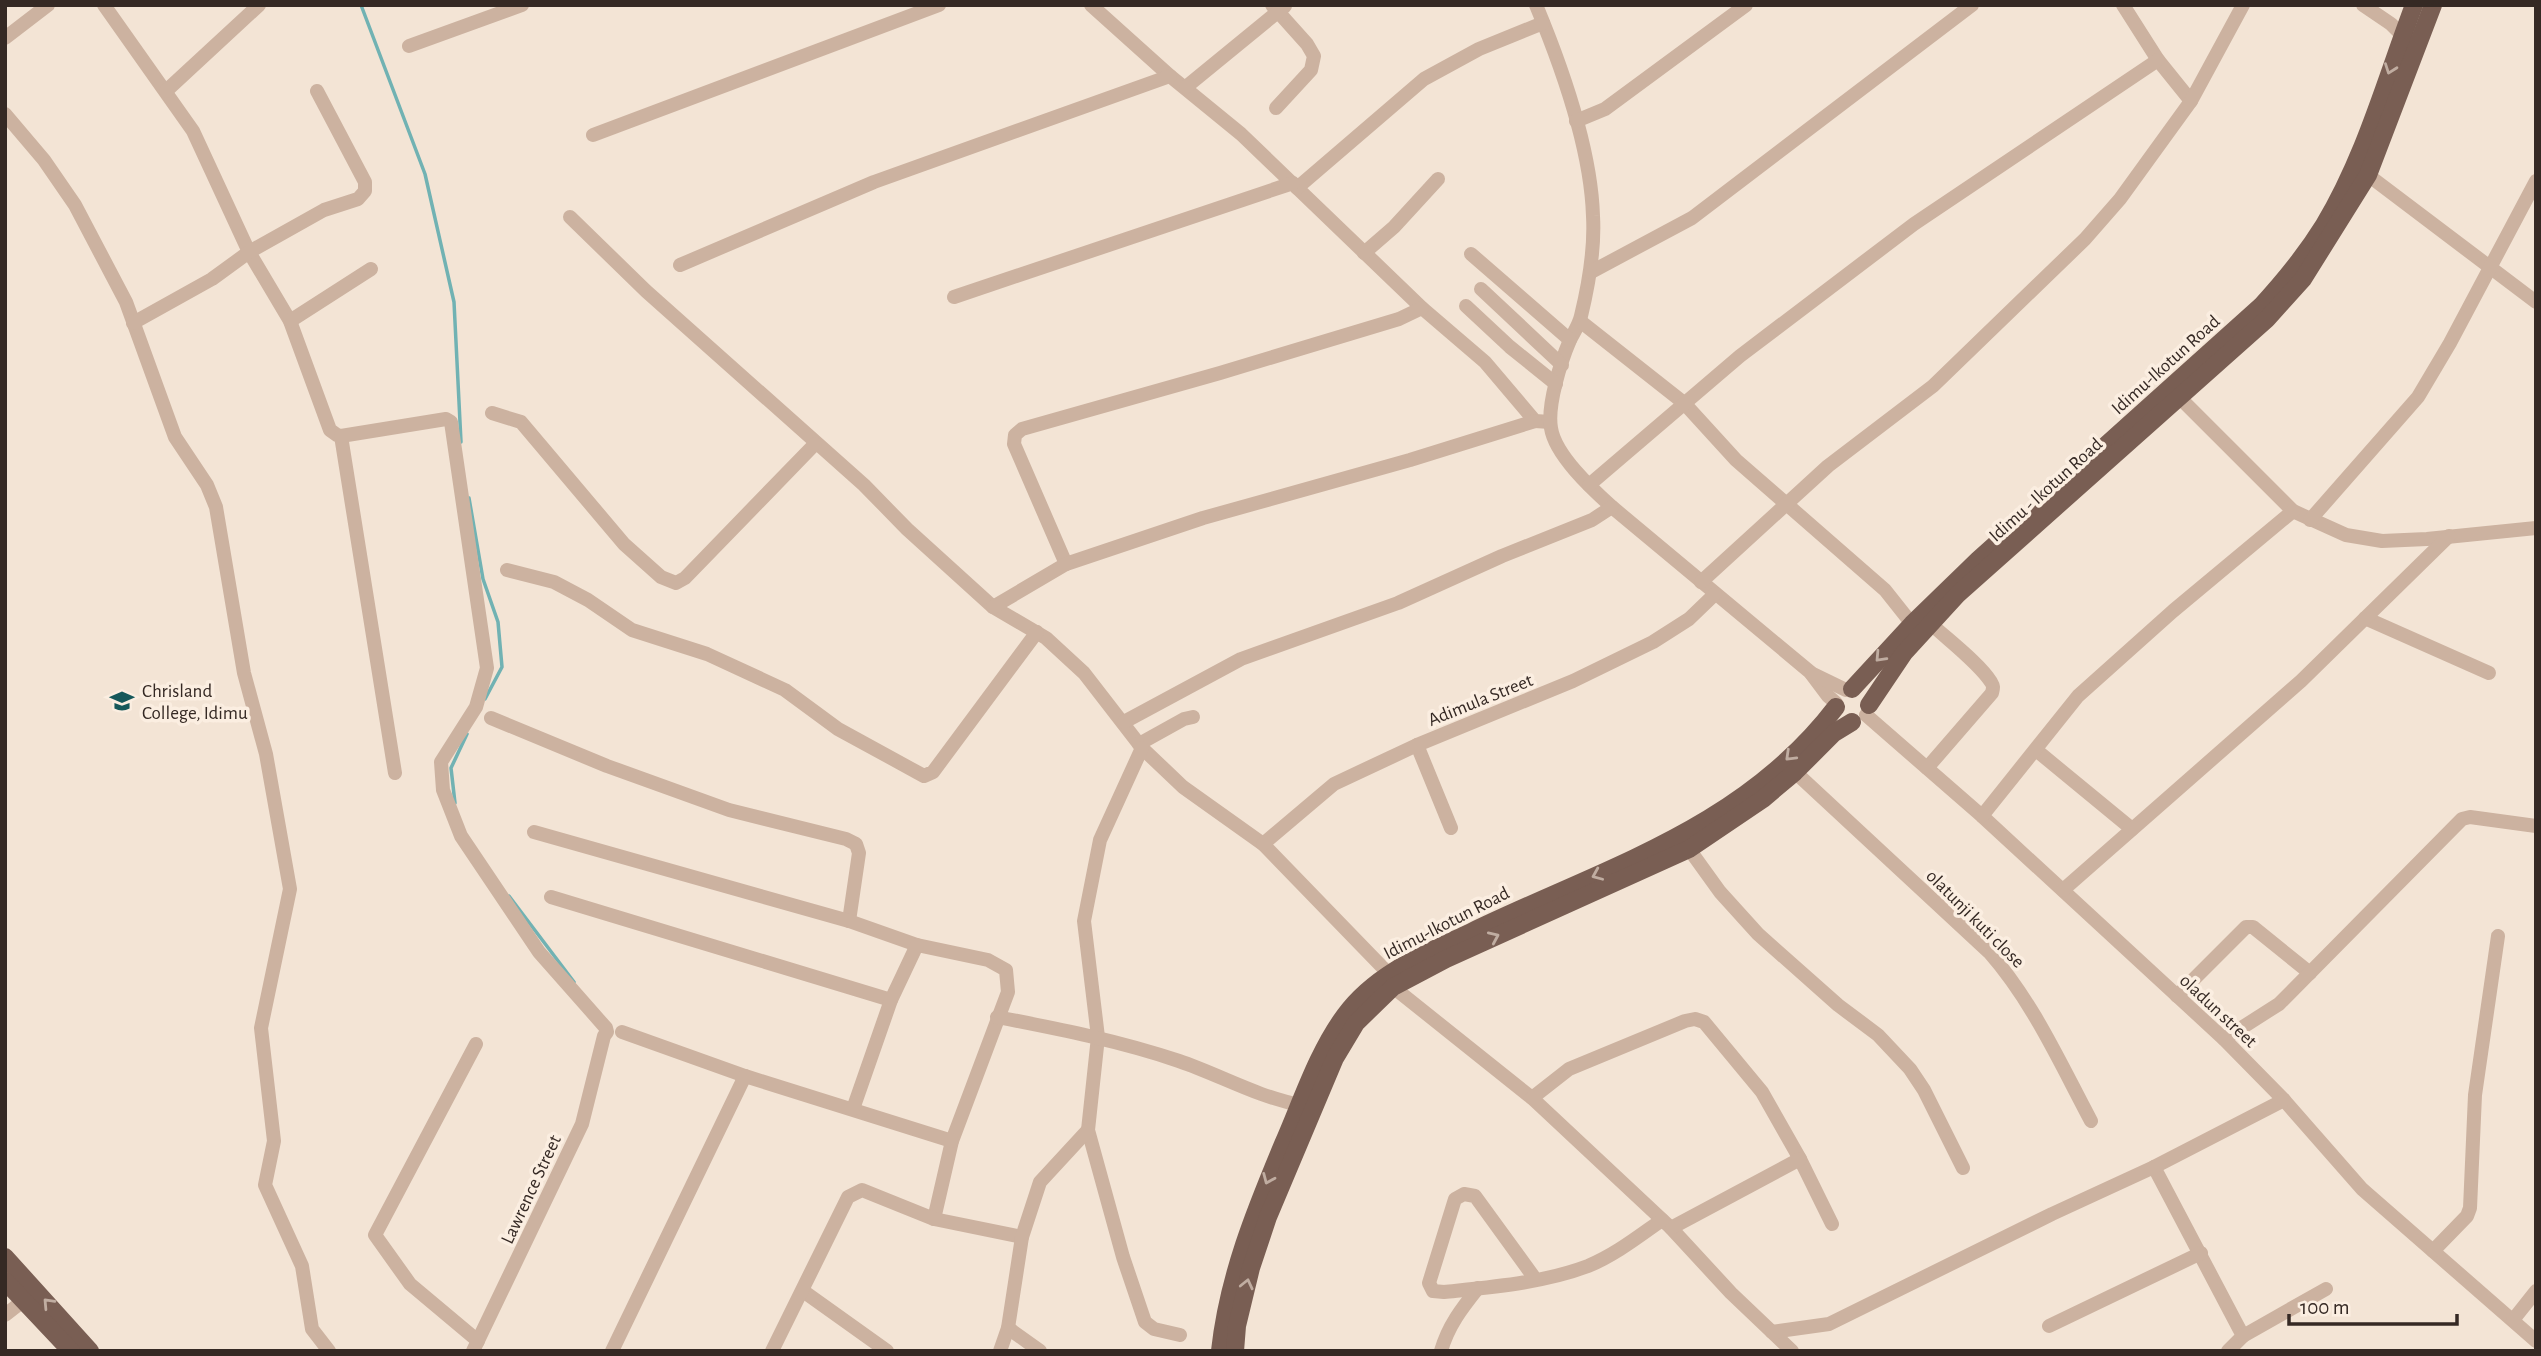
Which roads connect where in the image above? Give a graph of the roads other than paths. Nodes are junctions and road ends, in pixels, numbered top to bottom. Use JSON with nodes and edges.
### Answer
{"nodes":[{"id":1,"x":48,"y":5,"type":"edge"},
{"id":2,"x":104,"y":5,"type":"edge"},
{"id":3,"x":259,"y":5,"type":"edge"},
{"id":4,"x":522,"y":5,"type":"edge"},
{"id":5,"x":939,"y":5,"type":"edge"},
{"id":6,"x":1091,"y":5,"type":"edge"},
{"id":7,"x":1536,"y":5,"type":"edge"},
{"id":8,"x":1746,"y":5,"type":"edge"},
{"id":9,"x":1972,"y":5,"type":"edge"},
{"id":10,"x":2123,"y":5,"type":"edge"},
{"id":11,"x":2243,"y":5,"type":"edge"},
{"id":12,"x":2363,"y":5,"type":"edge"},
{"id":13,"x":2414,"y":5,"type":"edge"},
{"id":14,"x":2433,"y":5,"type":"edge"},
{"id":15,"x":1279,"y":7,"type":"edge"},
{"id":16,"x":1543,"y":23,"type":"junction"},
{"id":17,"x":5,"y":38,"type":"edge"},
{"id":18,"x":2410,"y":42,"type":"junction"},
{"id":19,"x":409,"y":46,"type":"dead end"},
{"id":20,"x":2158,"y":60,"type":"junction"},
{"id":21,"x":1170,"y":76,"type":"junction"},
{"id":22,"x":1186,"y":88,"type":"junction"},
{"id":23,"x":166,"y":91,"type":"junction"},
{"id":24,"x":317,"y":91,"type":"dead end"},
{"id":25,"x":2191,"y":102,"type":"junction"},
{"id":26,"x":1276,"y":108,"type":"dead end"},
{"id":27,"x":5,"y":114,"type":"edge"},
{"id":28,"x":1576,"y":121,"type":"junction"},
{"id":29,"x":593,"y":135,"type":"dead end"},
{"id":30,"x":2368,"y":174,"type":"junction"},
{"id":31,"x":1438,"y":178,"type":"dead end"},
{"id":32,"x":2536,"y":181,"type":"edge"},
{"id":33,"x":1295,"y":186,"type":"junction"},
{"id":34,"x":570,"y":217,"type":"dead end"},
{"id":35,"x":250,"y":252,"type":"junction"},
{"id":36,"x":1364,"y":253,"type":"junction"},
{"id":37,"x":1471,"y":254,"type":"dead end"},
{"id":38,"x":681,"y":265,"type":"dead end"},
{"id":39,"x":2490,"y":266,"type":"junction"},
{"id":40,"x":371,"y":269,"type":"dead end"},
{"id":41,"x":1591,"y":272,"type":"junction"},
{"id":42,"x":1481,"y":289,"type":"dead end"},
{"id":43,"x":954,"y":298,"type":"dead end"},
{"id":44,"x":2536,"y":302,"type":"edge"},
{"id":45,"x":1466,"y":306,"type":"dead end"},
{"id":46,"x":1422,"y":308,"type":"junction"},
{"id":47,"x":290,"y":321,"type":"junction"},
{"id":48,"x":1580,"y":321,"type":"junction"},
{"id":49,"x":132,"y":323,"type":"junction"},
{"id":50,"x":1570,"y":340,"type":"junction"},
{"id":51,"x":1562,"y":365,"type":"junction"},
{"id":52,"x":1556,"y":384,"type":"junction"},
{"id":53,"x":2180,"y":397,"type":"junction"},
{"id":54,"x":1684,"y":403,"type":"junction"},
{"id":55,"x":492,"y":413,"type":"dead end"},
{"id":56,"x":1543,"y":421,"type":"junction"},
{"id":57,"x":341,"y":436,"type":"junction"},
{"id":58,"x":815,"y":444,"type":"junction"},
{"id":59,"x":1588,"y":485,"type":"junction"},
{"id":60,"x":1787,"y":505,"type":"junction"},
{"id":61,"x":1612,"y":507,"type":"junction"},
{"id":62,"x":2293,"y":510,"type":"junction"},
{"id":63,"x":2310,"y":520,"type":"junction"},
{"id":64,"x":2536,"y":527,"type":"edge"},
{"id":65,"x":2449,"y":536,"type":"junction"},
{"id":66,"x":1066,"y":564,"type":"junction"},
{"id":67,"x":507,"y":570,"type":"dead end"},
{"id":68,"x":1701,"y":582,"type":"junction"},
{"id":69,"x":1715,"y":594,"type":"junction"},
{"id":70,"x":993,"y":607,"type":"junction"},
{"id":71,"x":2365,"y":618,"type":"junction"},
{"id":72,"x":1921,"y":624,"type":"junction"},
{"id":73,"x":1037,"y":632,"type":"junction"},
{"id":74,"x":2489,"y":673,"type":"dead end"},
{"id":75,"x":1842,"y":697,"type":"junction"},
{"id":76,"x":1862,"y":714,"type":"junction"},
{"id":77,"x":1193,"y":717,"type":"dead end"},
{"id":78,"x":491,"y":718,"type":"dead end"},
{"id":79,"x":1124,"y":722,"type":"junction"},
{"id":80,"x":1140,"y":746,"type":"junction"},
{"id":81,"x":1417,"y":746,"type":"junction"},
{"id":82,"x":2036,"y":750,"type":"junction"},
{"id":83,"x":1927,"y":768,"type":"junction"},
{"id":84,"x":1795,"y":772,"type":"junction"},
{"id":85,"x":395,"y":773,"type":"dead end"},
{"id":86,"x":1982,"y":816,"type":"junction"},
{"id":87,"x":2536,"y":826,"type":"edge"},
{"id":88,"x":1451,"y":828,"type":"dead end"},
{"id":89,"x":2132,"y":829,"type":"junction"},
{"id":90,"x":534,"y":832,"type":"dead end"},
{"id":91,"x":1263,"y":844,"type":"junction"},
{"id":92,"x":1689,"y":849,"type":"junction"},
{"id":93,"x":2063,"y":890,"type":"junction"},
{"id":94,"x":551,"y":897,"type":"dead end"},
{"id":95,"x":849,"y":921,"type":"junction"},
{"id":96,"x":2498,"y":936,"type":"dead end"},
{"id":97,"x":917,"y":945,"type":"junction"},
{"id":98,"x":2309,"y":973,"type":"junction"},
{"id":99,"x":1391,"y":980,"type":"junction"},
{"id":100,"x":2176,"y":996,"type":"junction"},
{"id":101,"x":891,"y":1000,"type":"junction"},
{"id":102,"x":998,"y":1017,"type":"junction"},
{"id":103,"x":621,"y":1032,"type":"dead end"},
{"id":104,"x":1098,"y":1037,"type":"junction"},
{"id":105,"x":2224,"y":1039,"type":"junction"},
{"id":106,"x":476,"y":1044,"type":"dead end"},
{"id":107,"x":744,"y":1076,"type":"junction"},
{"id":108,"x":1532,"y":1098,"type":"junction"},
{"id":109,"x":2284,"y":1100,"type":"junction"},
{"id":110,"x":1300,"y":1105,"type":"junction"},
{"id":111,"x":853,"y":1109,"type":"junction"},
{"id":112,"x":2091,"y":1121,"type":"dead end"},
{"id":113,"x":1088,"y":1130,"type":"junction"},
{"id":114,"x":952,"y":1141,"type":"junction"},
{"id":115,"x":1800,"y":1158,"type":"junction"},
{"id":116,"x":2154,"y":1167,"type":"junction"},
{"id":117,"x":1963,"y":1168,"type":"dead end"},
{"id":118,"x":934,"y":1219,"type":"junction"},
{"id":119,"x":1667,"y":1224,"type":"junction"},
{"id":120,"x":1832,"y":1224,"type":"dead end"},
{"id":121,"x":1022,"y":1237,"type":"junction"},
{"id":122,"x":2433,"y":1251,"type":"junction"},
{"id":123,"x":2201,"y":1253,"type":"junction"},
{"id":124,"x":5,"y":1257,"type":"edge"},
{"id":125,"x":1536,"y":1280,"type":"junction"},
{"id":126,"x":5,"y":1281,"type":"edge"},
{"id":127,"x":1478,"y":1288,"type":"junction"},
{"id":128,"x":2326,"y":1289,"type":"dead end"},
{"id":129,"x":803,"y":1291,"type":"junction"},
{"id":130,"x":2536,"y":1291,"type":"edge"},
{"id":131,"x":23,"y":1301,"type":"junction"},
{"id":132,"x":5,"y":1315,"type":"edge"},
{"id":133,"x":2513,"y":1320,"type":"junction"},
{"id":134,"x":2049,"y":1326,"type":"dead end"},
{"id":135,"x":1008,"y":1328,"type":"junction"},
{"id":136,"x":1772,"y":1332,"type":"junction"},
{"id":137,"x":1180,"y":1335,"type":"dead end"},
{"id":138,"x":2243,"y":1336,"type":"junction"},
{"id":139,"x":2536,"y":1340,"type":"edge"},
{"id":140,"x":475,"y":1346,"type":"edge"},
{"id":141,"x":2536,"y":1346,"type":"edge"},
{"id":142,"x":71,"y":1351,"type":"edge"},
{"id":143,"x":90,"y":1351,"type":"edge"},
{"id":144,"x":329,"y":1351,"type":"edge"},
{"id":145,"x":612,"y":1351,"type":"edge"},
{"id":146,"x":772,"y":1351,"type":"edge"},
{"id":147,"x":887,"y":1351,"type":"edge"},
{"id":148,"x":1000,"y":1351,"type":"edge"},
{"id":149,"x":1040,"y":1351,"type":"edge"},
{"id":150,"x":1220,"y":1351,"type":"edge"},
{"id":151,"x":1234,"y":1351,"type":"edge"},
{"id":152,"x":1441,"y":1351,"type":"edge"},
{"id":153,"x":1792,"y":1351,"type":"edge"},
{"id":154,"x":2228,"y":1351,"type":"edge"},
{"id":155,"x":2530,"y":1351,"type":"edge"}],
"edges":[{"from":1,"to":17,"type":"street"},
{"from":2,"to":23,"type":"street"},
{"from":3,"to":23,"type":"street"},
{"from":4,"to":19,"type":"street"},
{"from":5,"to":29,"type":"street"},
{"from":6,"to":21,"type":"street"},
{"from":7,"to":16,"type":"street"},
{"from":8,"to":28,"type":"street"},
{"from":9,"to":41,"type":"street"},
{"from":10,"to":20,"type":"street"},
{"from":11,"to":25,"type":"street"},
{"from":12,"to":18,"type":"street"},
{"from":13,"to":18,"type":"main road","name":"Idimu-Ikotun Road"},
{"from":14,"to":18,"type":"main road","name":"Idimu - Ikotun Road"},
{"from":15,"to":22,"type":"street"},
{"from":15,"to":26,"type":"street"},
{"from":16,"to":28,"type":"street"},
{"from":16,"to":33,"type":"street"},
{"from":18,"to":30,"type":"main road","name":"Idimu - Ikotun Road"},
{"from":18,"to":72,"type":"main road","name":"Idimu-Ikotun Road","one_way":true},
{"from":20,"to":25,"type":"street"},
{"from":20,"to":54,"type":"street"},
{"from":21,"to":22,"type":"street"},
{"from":21,"to":38,"type":"street"},
{"from":22,"to":33,"type":"street"},
{"from":23,"to":35,"type":"street"},
{"from":24,"to":35,"type":"street"},
{"from":25,"to":60,"type":"street"},
{"from":27,"to":49,"type":"street"},
{"from":28,"to":41,"type":"street"},
{"from":30,"to":39,"type":"street"},
{"from":30,"to":53,"type":"main road","name":"Idimu - Ikotun Road"},
{"from":31,"to":36,"type":"street"},
{"from":32,"to":39,"type":"street"},
{"from":33,"to":36,"type":"street"},
{"from":33,"to":43,"type":"street"},
{"from":34,"to":58,"type":"street"},
{"from":35,"to":47,"type":"street"},
{"from":35,"to":49,"type":"street"},
{"from":36,"to":46,"type":"street"},
{"from":37,"to":50,"type":"street"},
{"from":39,"to":44,"type":"street"},
{"from":39,"to":63,"type":"street"},
{"from":40,"to":47,"type":"street"},
{"from":41,"to":48,"type":"street"},
{"from":42,"to":51,"type":"street"},
{"from":45,"to":52,"type":"street"},
{"from":46,"to":56,"type":"street"},
{"from":46,"to":66,"type":"street"},
{"from":47,"to":57,"type":"street"},
{"from":48,"to":50,"type":"street"},
{"from":48,"to":54,"type":"street"},
{"from":49,"to":144,"type":"street"},
{"from":50,"to":51,"type":"street"},
{"from":51,"to":52,"type":"street"},
{"from":52,"to":56,"type":"street"},
{"from":53,"to":62,"type":"street"},
{"from":53,"to":72,"type":"main road","name":"Idimu - Ikotun Road"},
{"from":54,"to":59,"type":"street"},
{"from":54,"to":60,"type":"street"},
{"from":55,"to":58,"type":"street"},
{"from":56,"to":59,"type":"street"},
{"from":56,"to":66,"type":"street"},
{"from":57,"to":85,"type":"street"},
{"from":57,"to":140,"type":"street","name":"Lawrence Street"},
{"from":58,"to":70,"type":"street"},
{"from":59,"to":61,"type":"street"},
{"from":60,"to":68,"type":"street"},
{"from":60,"to":72,"type":"street"},
{"from":61,"to":68,"type":"street"},
{"from":61,"to":79,"type":"street"},
{"from":62,"to":63,"type":"street"},
{"from":62,"to":82,"type":"street"},
{"from":63,"to":65,"type":"street"},
{"from":64,"to":65,"type":"street"},
{"from":65,"to":71,"type":"street"},
{"from":66,"to":70,"type":"street"},
{"from":67,"to":73,"type":"street"},
{"from":68,"to":69,"type":"street"},
{"from":69,"to":75,"type":"street"},
{"from":69,"to":81,"type":"street","name":"Adimula Street"},
{"from":70,"to":73,"type":"street"},
{"from":71,"to":74,"type":"street"},
{"from":71,"to":89,"type":"street"},
{"from":72,"to":75,"type":"main road","name":"Idimu-Ikotun Road","one_way":true},
{"from":72,"to":76,"type":"main road","name":"Idimu-Ikotun Road"},
{"from":72,"to":83,"type":"street"},
{"from":73,"to":79,"type":"street"},
{"from":75,"to":76,"type":"main road"},
{"from":75,"to":76,"type":"main road"},
{"from":75,"to":99,"type":"main road","name":"Idimu-Ikotun Road","one_way":true},
{"from":76,"to":83,"type":"street","name":"oladun street"},
{"from":76,"to":84,"type":"main road","name":"Idimu-Ikotun Road"},
{"from":77,"to":80,"type":"street"},
{"from":78,"to":95,"type":"street"},
{"from":79,"to":80,"type":"street"},
{"from":80,"to":91,"type":"street"},
{"from":80,"to":104,"type":"street"},
{"from":81,"to":88,"type":"street"},
{"from":81,"to":91,"type":"street","name":"Adimula Street"},
{"from":82,"to":86,"type":"street"},
{"from":82,"to":89,"type":"street"},
{"from":83,"to":86,"type":"street","name":"oladun street"},
{"from":84,"to":92,"type":"main road","name":"Idimu-Ikotun Road"},
{"from":84,"to":112,"type":"street","name":"olatunji kuti close"},
{"from":86,"to":93,"type":"street","name":"oladun street"},
{"from":87,"to":98,"type":"street"},
{"from":89,"to":93,"type":"street"},
{"from":90,"to":95,"type":"street"},
{"from":91,"to":99,"type":"street"},
{"from":99,"to":92,"type":"main road","name":"Idimu-Ikotun Road","one_way":true},
{"from":92,"to":117,"type":"street"},
{"from":93,"to":100,"type":"street","name":"oladun street"},
{"from":94,"to":101,"type":"street"},
{"from":95,"to":97,"type":"street"},
{"from":96,"to":122,"type":"street"},
{"from":97,"to":101,"type":"street"},
{"from":97,"to":102,"type":"street"},
{"from":98,"to":100,"type":"street"},
{"from":98,"to":105,"type":"street"},
{"from":99,"to":108,"type":"street"},
{"from":99,"to":110,"type":"main road","name":"Idimu-Ikotun Road"},
{"from":151,"to":99,"type":"main road","name":"Idimu-Ikotun Road","one_way":true},
{"from":100,"to":105,"type":"street","name":"oladun street"},
{"from":101,"to":111,"type":"street"},
{"from":102,"to":104,"type":"street"},
{"from":102,"to":114,"type":"street"},
{"from":103,"to":107,"type":"street"},
{"from":104,"to":110,"type":"street"},
{"from":104,"to":113,"type":"street"},
{"from":105,"to":109,"type":"street","name":"oladun street"},
{"from":106,"to":140,"type":"street"},
{"from":107,"to":111,"type":"street"},
{"from":107,"to":145,"type":"street"},
{"from":108,"to":115,"type":"street"},
{"from":108,"to":119,"type":"street"},
{"from":109,"to":116,"type":"street"},
{"from":109,"to":122,"type":"street","name":"oladun street"},
{"from":110,"to":150,"type":"main road","name":"Idimu-Ikotun Road","one_way":true},
{"from":111,"to":114,"type":"street"},
{"from":113,"to":121,"type":"street"},
{"from":113,"to":137,"type":"street"},
{"from":114,"to":118,"type":"street"},
{"from":115,"to":119,"type":"street"},
{"from":115,"to":120,"type":"street"},
{"from":116,"to":123,"type":"street"},
{"from":116,"to":136,"type":"street"},
{"from":118,"to":121,"type":"street"},
{"from":118,"to":129,"type":"street"},
{"from":119,"to":125,"type":"street"},
{"from":119,"to":136,"type":"street"},
{"from":121,"to":135,"type":"street"},
{"from":122,"to":133,"type":"street","name":"oladun street"},
{"from":123,"to":134,"type":"street"},
{"from":123,"to":138,"type":"street"},
{"from":143,"to":124,"type":"main road","one_way":true},
{"from":125,"to":127,"type":"street"},
{"from":125,"to":127,"type":"street"},
{"from":126,"to":131,"type":"main road"},
{"from":127,"to":152,"type":"street"},
{"from":128,"to":138,"type":"street"},
{"from":129,"to":146,"type":"street"},
{"from":129,"to":147,"type":"street"},
{"from":130,"to":133,"type":"street"},
{"from":131,"to":132,"type":"street"},
{"from":131,"to":142,"type":"main road"},
{"from":133,"to":139,"type":"street","name":"oladun street"},
{"from":135,"to":148,"type":"street"},
{"from":135,"to":149,"type":"street"},
{"from":136,"to":153,"type":"street"},
{"from":138,"to":154,"type":"street"},
{"from":141,"to":155,"type":"street"}]}
